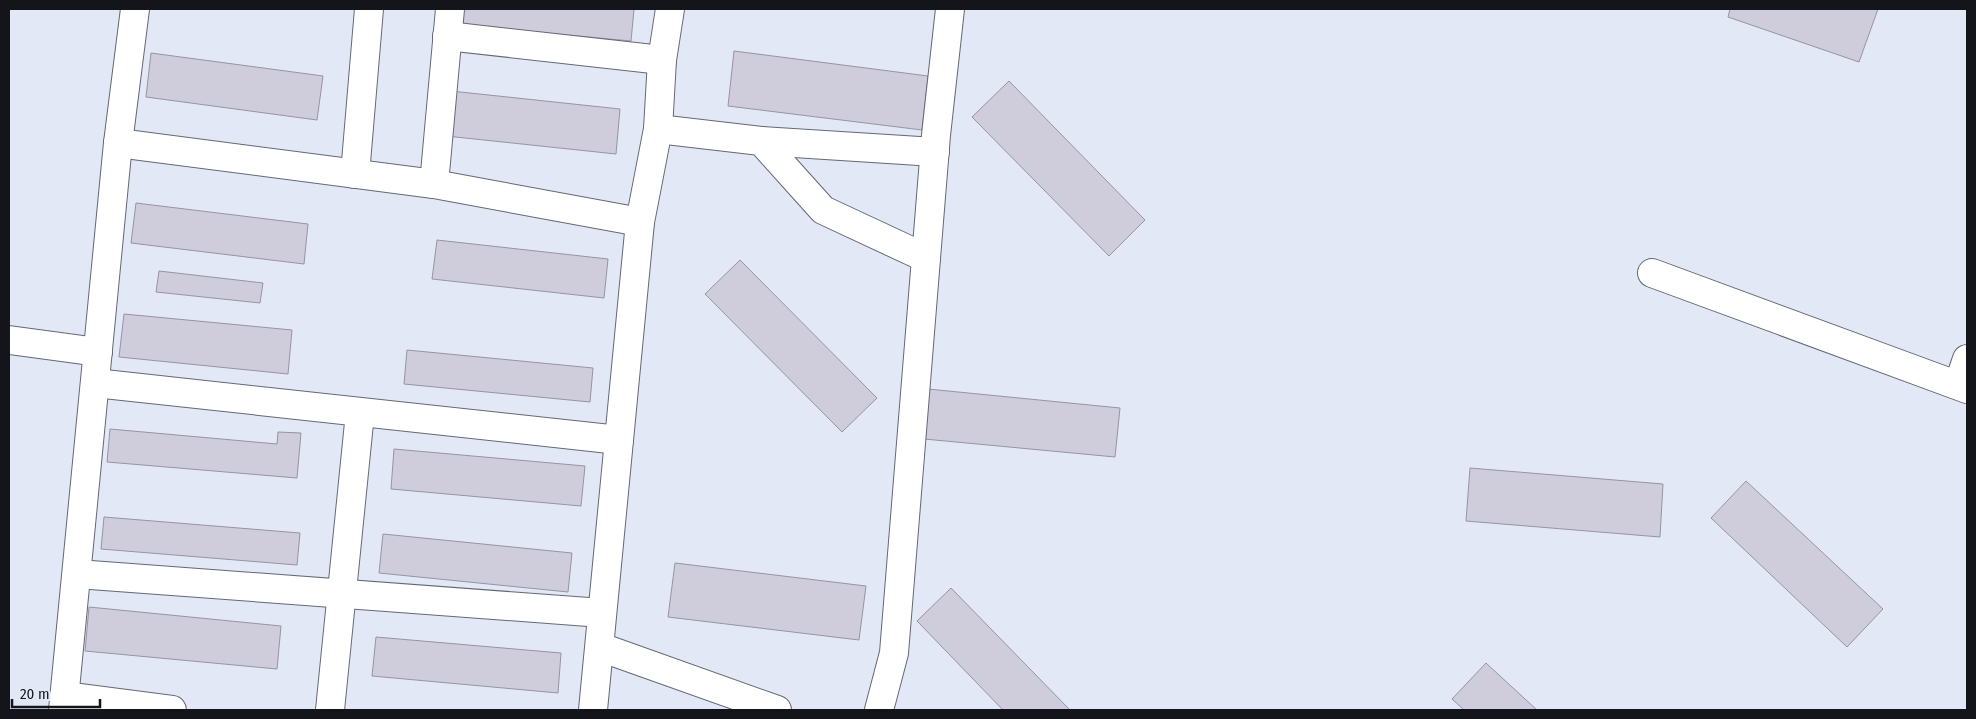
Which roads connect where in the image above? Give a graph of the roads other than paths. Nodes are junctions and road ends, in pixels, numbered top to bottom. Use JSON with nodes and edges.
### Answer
{"nodes":[{"id":1,"x":135,"y":9,"type":"edge"},
{"id":2,"x":369,"y":9,"type":"edge"},
{"id":3,"x":450,"y":9,"type":"edge"},
{"id":4,"x":670,"y":9,"type":"edge"},
{"id":5,"x":950,"y":9,"type":"edge"},
{"id":6,"x":447,"y":36,"type":"junction"},
{"id":7,"x":662,"y":60,"type":"junction"},
{"id":8,"x":658,"y":129,"type":"junction"},
{"id":9,"x":761,"y":141,"type":"junction"},
{"id":10,"x":118,"y":143,"type":"junction"},
{"id":11,"x":935,"y":152,"type":"junction"},
{"id":12,"x":355,"y":174,"type":"junction"},
{"id":13,"x":434,"y":184,"type":"junction"},
{"id":14,"x":640,"y":222,"type":"junction"},
{"id":15,"x":926,"y":258,"type":"junction"},
{"id":16,"x":1652,"y":273,"type":"dead end"},
{"id":17,"x":9,"y":340,"type":"edge"},
{"id":18,"x":98,"y":352,"type":"junction"},
{"id":19,"x":1967,"y":359,"type":"edge"},
{"id":20,"x":96,"y":383,"type":"junction"},
{"id":21,"x":1962,"y":387,"type":"edge"},
{"id":22,"x":360,"y":413,"type":"junction"},
{"id":23,"x":619,"y":440,"type":"junction"},
{"id":24,"x":77,"y":574,"type":"junction"},
{"id":25,"x":341,"y":592,"type":"junction"},
{"id":26,"x":602,"y":613,"type":"junction"},
{"id":27,"x":600,"y":647,"type":"junction"},
{"id":28,"x":63,"y":703,"type":"edge"},
{"id":29,"x":172,"y":710,"type":"edge"},
{"id":30,"x":330,"y":710,"type":"edge"},
{"id":31,"x":592,"y":710,"type":"edge"},
{"id":32,"x":777,"y":710,"type":"edge"},
{"id":33,"x":879,"y":710,"type":"edge"}],
"edges":[{"from":1,"to":10,"type":"street"},
{"from":2,"to":12,"type":"street"},
{"from":3,"to":6,"type":"street"},
{"from":4,"to":7,"type":"street"},
{"from":5,"to":11,"type":"street"},
{"from":6,"to":7,"type":"street"},
{"from":6,"to":13,"type":"street"},
{"from":7,"to":8,"type":"street"},
{"from":8,"to":9,"type":"street"},
{"from":8,"to":14,"type":"street"},
{"from":9,"to":11,"type":"street"},
{"from":9,"to":15,"type":"street"},
{"from":10,"to":12,"type":"street"},
{"from":10,"to":18,"type":"street"},
{"from":11,"to":15,"type":"street"},
{"from":12,"to":13,"type":"street"},
{"from":13,"to":14,"type":"street"},
{"from":14,"to":23,"type":"street"},
{"from":15,"to":33,"type":"street"},
{"from":16,"to":21,"type":"street"},
{"from":17,"to":18,"type":"street"},
{"from":18,"to":20,"type":"street"},
{"from":19,"to":21,"type":"street"},
{"from":20,"to":22,"type":"street"},
{"from":20,"to":24,"type":"street"},
{"from":22,"to":23,"type":"street"},
{"from":22,"to":25,"type":"street"},
{"from":23,"to":26,"type":"street"},
{"from":24,"to":25,"type":"street"},
{"from":24,"to":28,"type":"street"},
{"from":25,"to":26,"type":"street"},
{"from":25,"to":30,"type":"street"},
{"from":26,"to":27,"type":"street"},
{"from":27,"to":31,"type":"street"},
{"from":27,"to":32,"type":"street"},
{"from":28,"to":29,"type":"street"}]}
